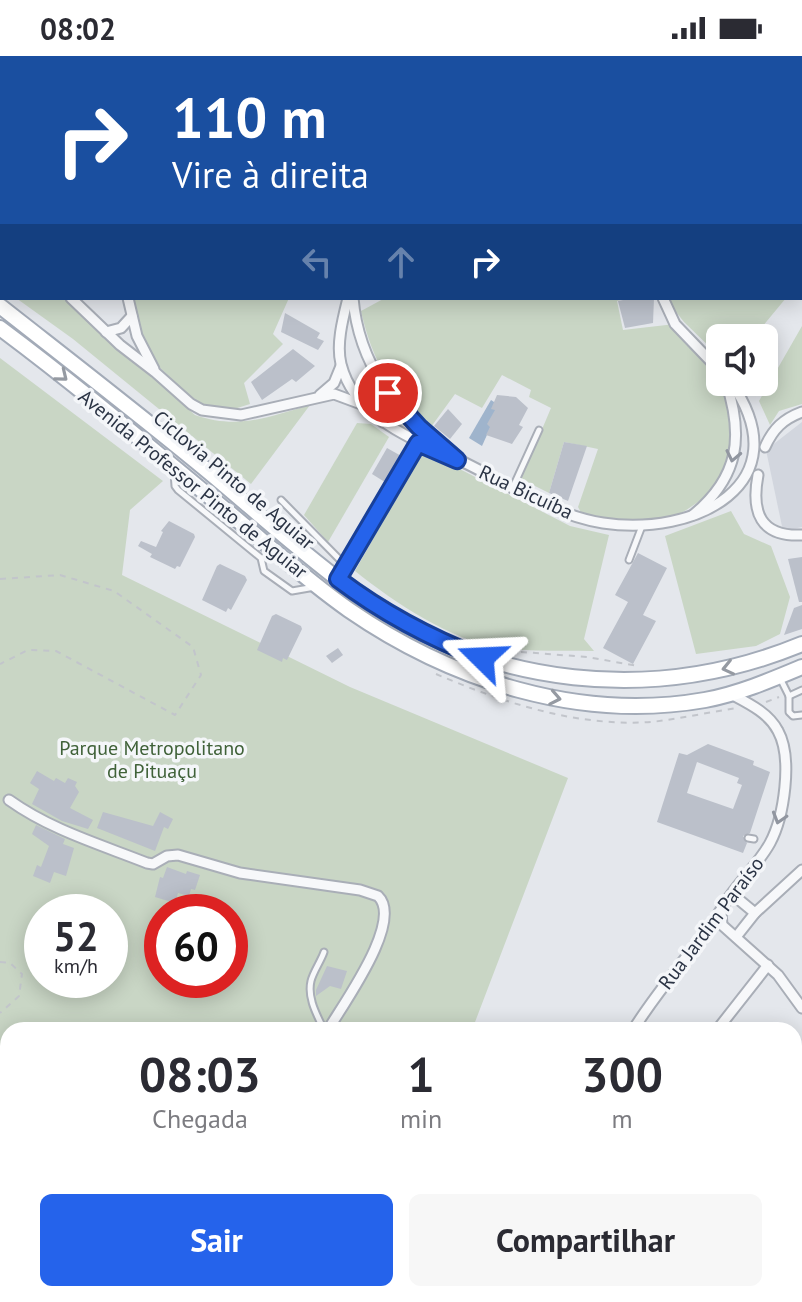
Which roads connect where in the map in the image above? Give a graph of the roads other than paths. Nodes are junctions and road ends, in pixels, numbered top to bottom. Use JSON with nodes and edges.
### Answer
{"nodes":[{"id":1,"x":73,"y":300,"type":"edge"},
{"id":2,"x":128,"y":300,"type":"edge"},
{"id":3,"x":350,"y":300,"type":"edge"},
{"id":4,"x":350,"y":300,"type":"edge"},
{"id":5,"x":664,"y":300,"type":"edge"},
{"id":6,"x":0,"y":306,"type":"edge"},
{"id":7,"x":132,"y":316,"type":"junction"},
{"id":8,"x":0,"y":328,"type":"edge"},
{"id":9,"x":106,"y":332,"type":"junction"},
{"id":10,"x":360,"y":341,"type":"junction"},
{"id":11,"x":340,"y":350,"type":"junction"},
{"id":12,"x":706,"y":356,"type":"edge"},
{"id":13,"x":341,"y":366,"type":"junction"},
{"id":14,"x":155,"y":372,"type":"junction"},
{"id":15,"x":320,"y":395,"type":"junction"},
{"id":16,"x":731,"y":396,"type":"edge"},
{"id":17,"x":740,"y":396,"type":"edge"},
{"id":18,"x":362,"y":404,"type":"junction"},
{"id":19,"x":400,"y":406,"type":"junction"},
{"id":20,"x":802,"y":412,"type":"edge"},
{"id":21,"x":755,"y":414,"type":"junction"},
{"id":22,"x":383,"y":422,"type":"junction"},
{"id":23,"x":736,"y":423,"type":"junction"},
{"id":24,"x":539,"y":430,"type":"dead end"},
{"id":25,"x":418,"y":443,"type":"junction"},
{"id":26,"x":763,"y":450,"type":"junction"},
{"id":27,"x":457,"y":460,"type":"junction"},
{"id":28,"x":174,"y":467,"type":"junction"},
{"id":29,"x":759,"y":471,"type":"junction"},
{"id":30,"x":723,"y":485,"type":"junction"},
{"id":31,"x":512,"y":488,"type":"junction"},
{"id":32,"x":737,"y":497,"type":"junction"},
{"id":33,"x":281,"y":500,"type":"dead end"},
{"id":34,"x":690,"y":517,"type":"junction"},
{"id":35,"x":642,"y":526,"type":"junction"},
{"id":36,"x":802,"y":535,"type":"edge"},
{"id":37,"x":629,"y":560,"type":"dead end"},
{"id":38,"x":346,"y":565,"type":"junction"},
{"id":39,"x":338,"y":579,"type":"junction"},
{"id":40,"x":318,"y":586,"type":"junction"},
{"id":41,"x":802,"y":644,"type":"edge"},
{"id":42,"x":802,"y":667,"type":"edge"},
{"id":43,"x":779,"y":677,"type":"junction"},
{"id":44,"x":802,"y":690,"type":"edge"},
{"id":45,"x":731,"y":694,"type":"junction"},
{"id":46,"x":788,"y":694,"type":"junction"},
{"id":47,"x":802,"y":715,"type":"edge"},
{"id":48,"x":9,"y":800,"type":"dead end"},
{"id":49,"x":802,"y":870,"type":"edge"},
{"id":50,"x":732,"y":894,"type":"junction"},
{"id":51,"x":721,"y":911,"type":"junction"},
{"id":52,"x":755,"y":913,"type":"junction"},
{"id":53,"x":736,"y":937,"type":"junction"},
{"id":54,"x":324,"y":952,"type":"dead end"},
{"id":55,"x":768,"y":965,"type":"junction"},
{"id":56,"x":802,"y":1008,"type":"edge"},
{"id":57,"x":322,"y":1022,"type":"edge"},
{"id":58,"x":331,"y":1022,"type":"edge"},
{"id":59,"x":638,"y":1022,"type":"edge"},
{"id":60,"x":723,"y":1022,"type":"edge"}],
"edges":[{"from":1,"to":9,"type":"street"},
{"from":2,"to":7,"type":"street"},
{"from":3,"to":10,"type":"street","name":"Rua Bicuíba"},
{"from":4,"to":11,"type":"street","name":"Rua Bicuíba"},
{"from":5,"to":12,"type":"street"},
{"from":6,"to":39,"type":"main road","name":"Avenida Professor Pinto de Aguiar"},
{"from":7,"to":9,"type":"street"},
{"from":7,"to":14,"type":"street"},
{"from":8,"to":28,"type":"main road","name":"Avenida Professor Pinto de Aguiar","one_way":true},
{"from":9,"to":14,"type":"street"},
{"from":10,"to":11,"type":"street"},
{"from":10,"to":19,"type":"street","name":"Rua Bicuíba"},
{"from":11,"to":13,"type":"street","name":"Rua Bicuíba"},
{"from":13,"to":15,"type":"street"},
{"from":13,"to":18,"type":"street","name":"Rua Bicuíba"},
{"from":14,"to":15,"type":"street"},
{"from":15,"to":18,"type":"street"},
{"from":16,"to":23,"type":"street","name":"Rua Bicuíba"},
{"from":17,"to":21,"type":"street","name":"Rua Bicuíba"},
{"from":18,"to":22,"type":"street","name":"Rua Bicuíba"},
{"from":19,"to":22,"type":"street"},
{"from":19,"to":27,"type":"street","name":"Rua Bicuíba"},
{"from":20,"to":26,"type":"street"},
{"from":21,"to":23,"type":"street"},
{"from":21,"to":26,"type":"street","name":"Rua Bicuíba"},
{"from":22,"to":25,"type":"street","name":"Rua Bicuíba"},
{"from":23,"to":30,"type":"street","name":"Rua Bicuíba","one_way":true},
{"from":24,"to":31,"type":"lane"},
{"from":25,"to":27,"type":"street","name":"Rua Bicuíba"},
{"from":25,"to":38,"type":"lane"},
{"from":26,"to":29,"type":"street","name":"Rua Bicuíba"},
{"from":27,"to":31,"type":"street","name":"Rua Bicuíba"},
{"from":28,"to":40,"type":"main road","name":"Avenida Professor Pinto de Aguiar"},
{"from":28,"to":40,"type":"lane"},
{"from":29,"to":32,"type":"street","name":"Rua Bicuíba"},
{"from":29,"to":36,"type":"street"},
{"from":30,"to":32,"type":"street"},
{"from":30,"to":34,"type":"street","name":"Rua Bicuíba"},
{"from":31,"to":35,"type":"street","name":"Rua Bicuíba"},
{"from":32,"to":34,"type":"street","name":"Rua Bicuíba"},
{"from":33,"to":38,"type":"lane"},
{"from":34,"to":35,"type":"street","name":"Rua Bicuíba"},
{"from":35,"to":37,"type":"lane"},
{"from":38,"to":39,"type":"lane"},
{"from":41,"to":39,"type":"main road","name":"Avenida Professor Pinto de Aguiar","one_way":true},
{"from":40,"to":45,"type":"main road","name":"Avenida Professor Pinto de Aguiar","one_way":true},
{"from":42,"to":43,"type":"main road","name":"Avenida Professor Pinto de Aguiar"},
{"from":43,"to":45,"type":"main road","name":"Avenida Professor Pinto de Aguiar"},
{"from":43,"to":46,"type":"lane"},
{"from":44,"to":46,"type":"lane"},
{"from":45,"to":50,"type":"street","name":"Rua Jardim Paraíso","one_way":true},
{"from":46,"to":47,"type":"lane"},
{"from":48,"to":58,"type":"street"},
{"from":49,"to":52,"type":"street"},
{"from":50,"to":51,"type":"street","name":"Rua Jardim Paraíso"},
{"from":50,"to":52,"type":"street"},
{"from":51,"to":53,"type":"street"},
{"from":51,"to":59,"type":"street","name":"Rua Jardim Paraíso"},
{"from":52,"to":53,"type":"street"},
{"from":53,"to":55,"type":"street"},
{"from":54,"to":57,"type":"lane"},
{"from":55,"to":56,"type":"street"},
{"from":55,"to":60,"type":"street"}]}
